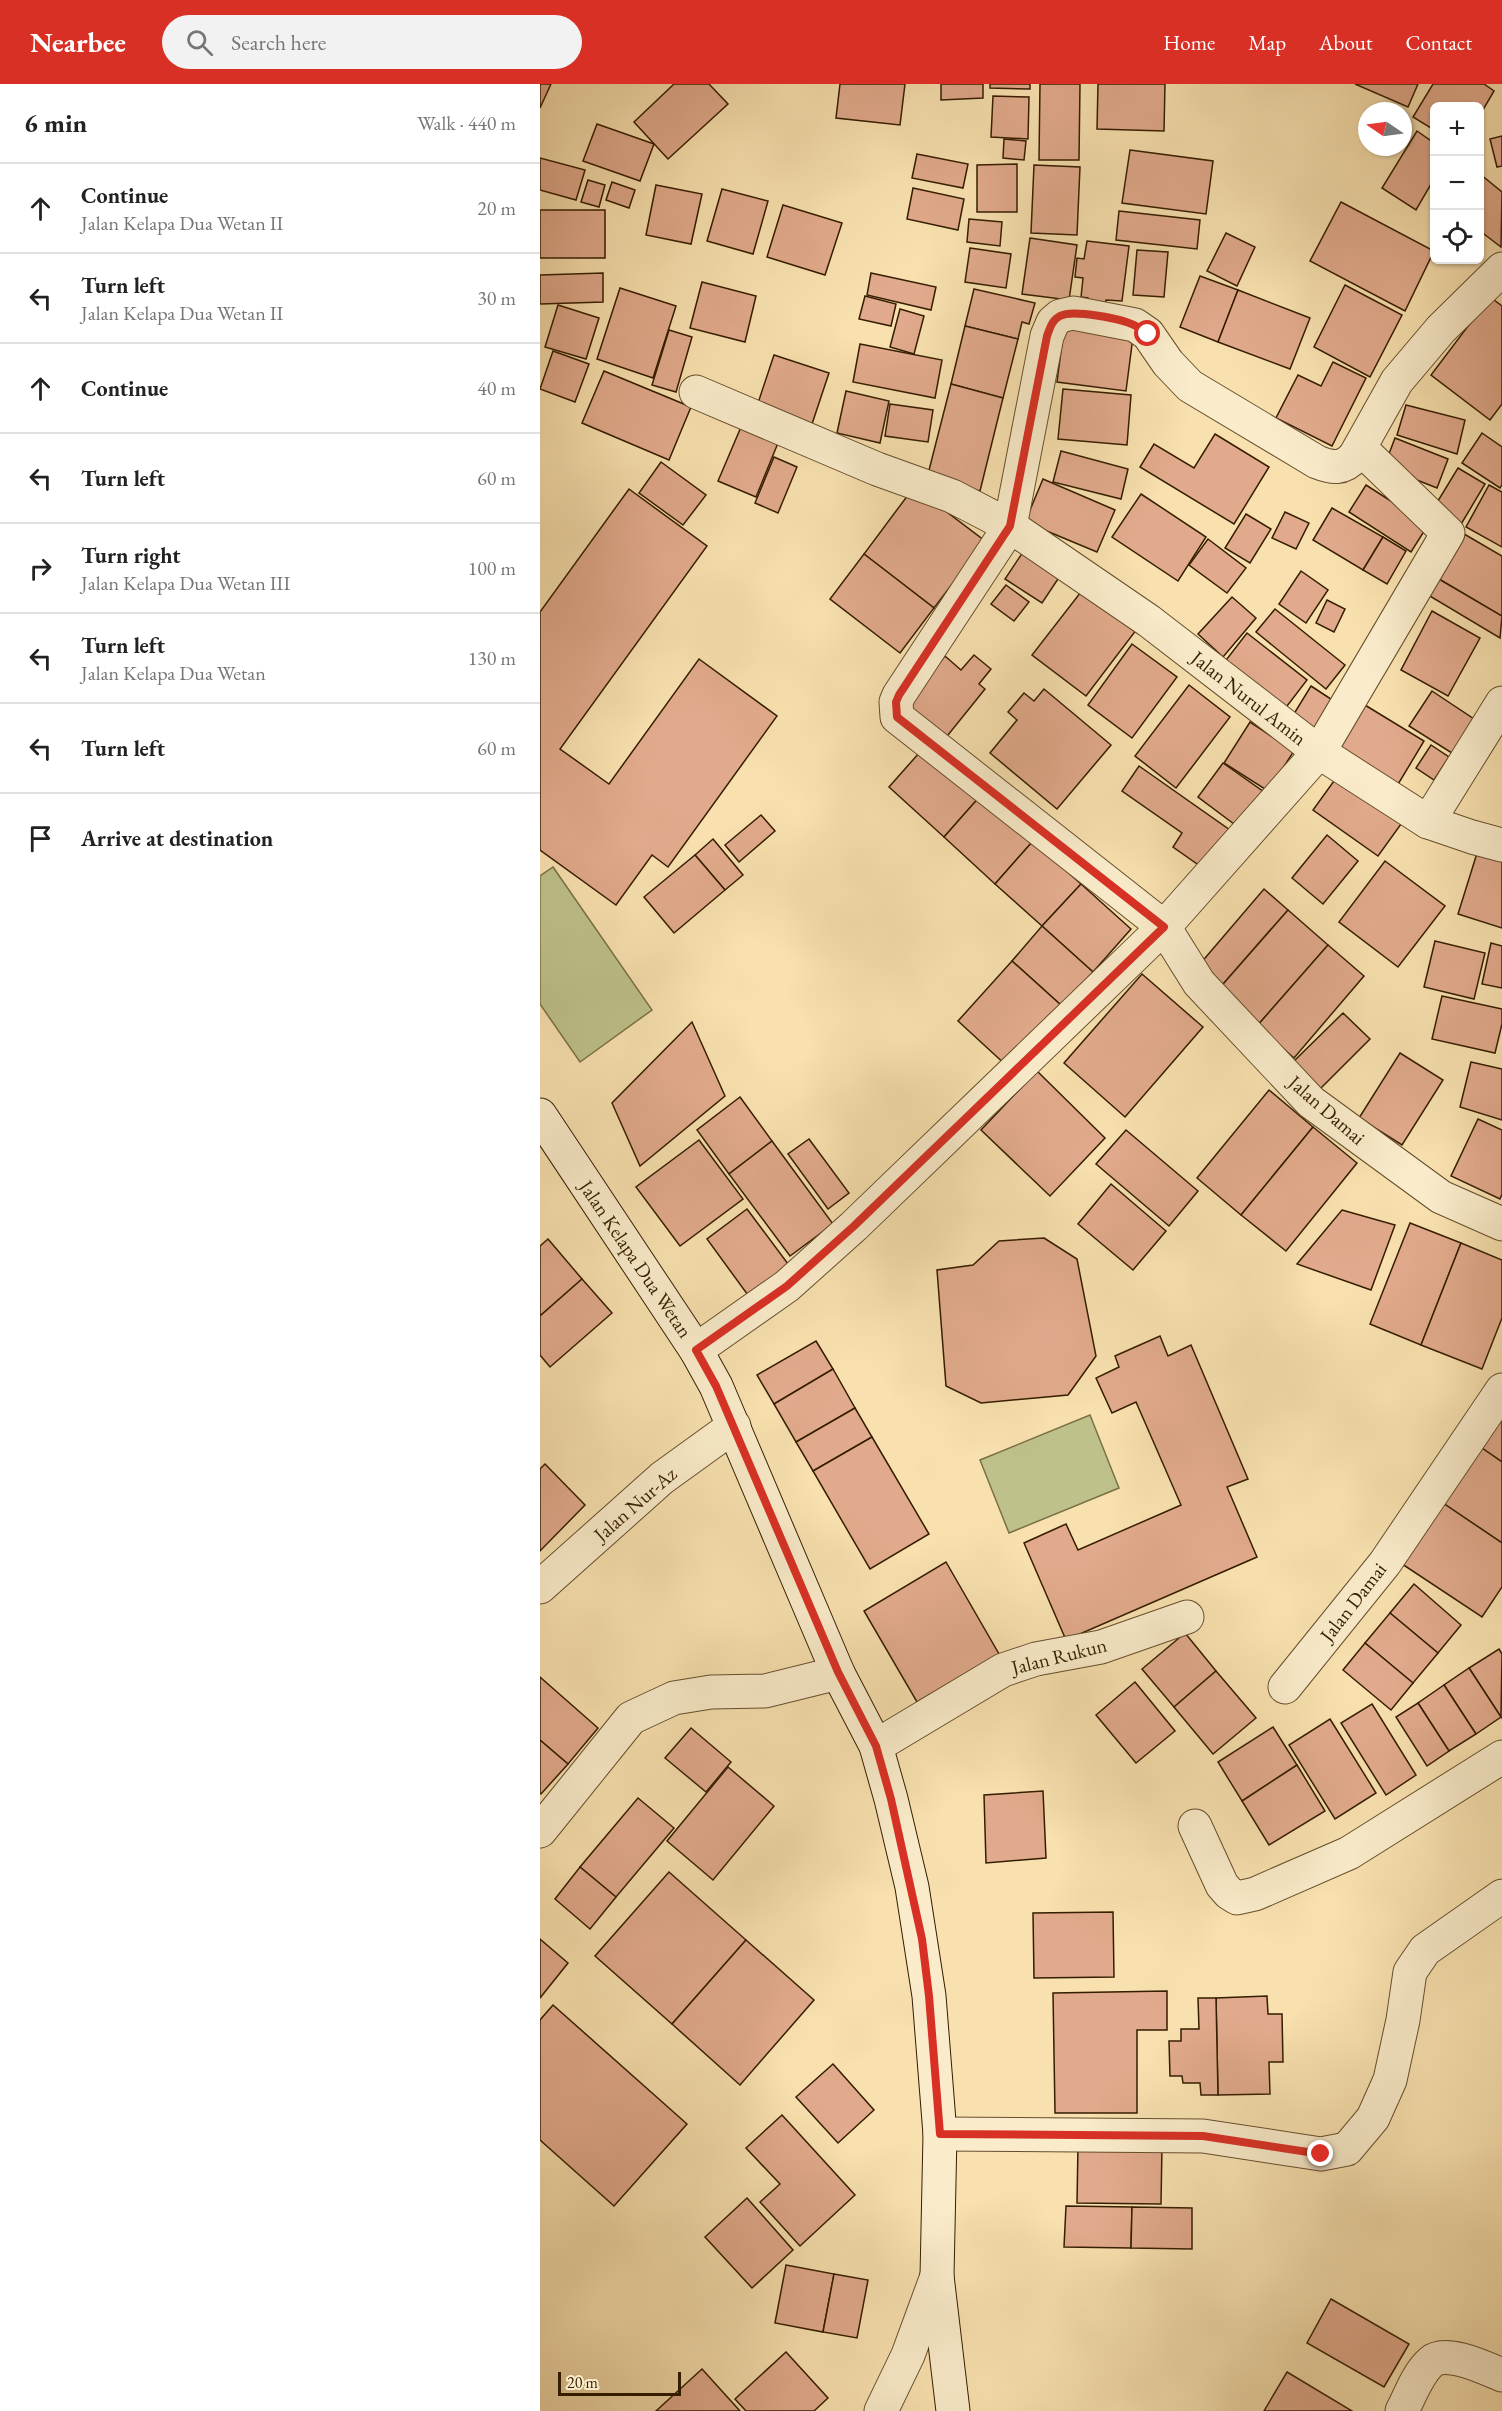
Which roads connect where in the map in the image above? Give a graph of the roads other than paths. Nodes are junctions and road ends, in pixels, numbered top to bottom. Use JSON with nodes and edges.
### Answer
{"nodes":[{"id":1,"x":1502,"y":269,"type":"edge"},
{"id":2,"x":696,"y":392,"type":"dead end"},
{"id":3,"x":1360,"y":448,"type":"junction"},
{"id":4,"x":1010,"y":526,"type":"junction"},
{"id":5,"x":1502,"y":703,"type":"edge"},
{"id":6,"x":1319,"y":752,"type":"junction"},
{"id":7,"x":1428,"y":822,"type":"junction"},
{"id":8,"x":1502,"y":845,"type":"edge"},
{"id":9,"x":1164,"y":927,"type":"junction"},
{"id":10,"x":540,"y":1115,"type":"edge"},
{"id":11,"x":1502,"y":1224,"type":"edge"},
{"id":12,"x":696,"y":1350,"type":"junction"},
{"id":13,"x":1501,"y":1394,"type":"edge"},
{"id":14,"x":734,"y":1426,"type":"junction"},
{"id":15,"x":540,"y":1587,"type":"edge"},
{"id":16,"x":1187,"y":1617,"type":"dead end"},
{"id":17,"x":838,"y":1672,"type":"junction"},
{"id":18,"x":1285,"y":1687,"type":"dead end"},
{"id":19,"x":876,"y":1746,"type":"junction"},
{"id":20,"x":1502,"y":1757,"type":"edge"},
{"id":21,"x":1195,"y":1826,"type":"dead end"},
{"id":22,"x":540,"y":1831,"type":"edge"},
{"id":23,"x":1502,"y":1896,"type":"edge"},
{"id":24,"x":940,"y":2134,"type":"junction"},
{"id":25,"x":937,"y":2276,"type":"junction"},
{"id":26,"x":1502,"y":2374,"type":"edge"},
{"id":27,"x":881,"y":2411,"type":"edge"},
{"id":28,"x":953,"y":2411,"type":"edge"},
{"id":29,"x":1402,"y":2411,"type":"edge"}],
"edges":[{"from":1,"to":3,"type":"street"},
{"from":2,"to":4,"type":"street","name":"Jalan Nurul Amin"},
{"from":3,"to":4,"type":"street"},
{"from":3,"to":6,"type":"street"},
{"from":4,"to":6,"type":"street","name":"Jalan Nurul Amin"},
{"from":4,"to":9,"type":"street","name":"Jalan Damai"},
{"from":5,"to":7,"type":"street"},
{"from":6,"to":7,"type":"street","name":"Jalan Nurul Amin"},
{"from":6,"to":9,"type":"street"},
{"from":7,"to":8,"type":"street","name":"Jalan Nurul Amin"},
{"from":9,"to":11,"type":"street","name":"Jalan Damai"},
{"from":9,"to":12,"type":"street"},
{"from":10,"to":12,"type":"street","name":"Jalan Kelapa Dua Wetan"},
{"from":12,"to":14,"type":"street","name":"Jalan Kelapa Dua Wetan"},
{"from":13,"to":18,"type":"street","name":"Jalan Damai"},
{"from":14,"to":15,"type":"street","name":"Jalan Nur-Az"},
{"from":14,"to":17,"type":"street","name":"Jalan Kelapa Dua Wetan"},
{"from":16,"to":19,"type":"street","name":"Jalan Rukun"},
{"from":17,"to":19,"type":"street","name":"Jalan Kelapa Dua Wetan"},
{"from":17,"to":22,"type":"street"},
{"from":19,"to":24,"type":"street","name":"Jalan Kelapa Dua Wetan"},
{"from":20,"to":21,"type":"street"},
{"from":23,"to":24,"type":"street"},
{"from":24,"to":25,"type":"street","name":"Jalan Kelapa Dua Wetan"},
{"from":25,"to":27,"type":"street"},
{"from":25,"to":28,"type":"street","name":"Jalan Kelapa Dua Wetan"},
{"from":26,"to":29,"type":"street"}]}
